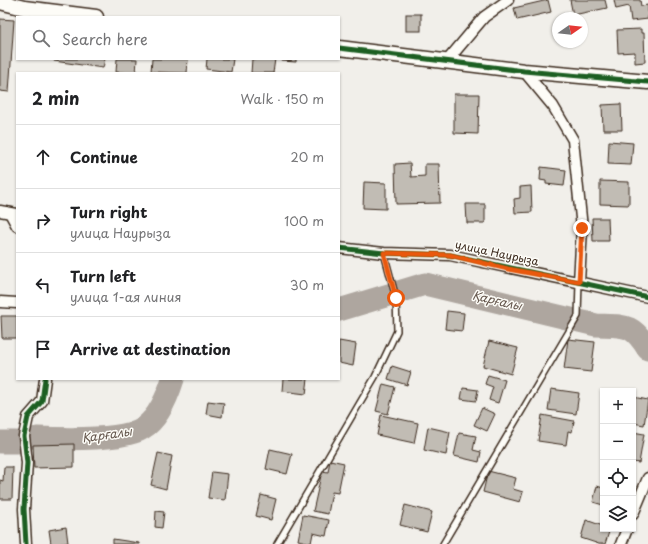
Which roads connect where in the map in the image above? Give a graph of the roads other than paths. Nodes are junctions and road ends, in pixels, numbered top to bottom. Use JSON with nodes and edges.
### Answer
{"nodes":[{"id":1,"x":508,"y":0,"type":"edge"},
{"id":2,"x":0,"y":2,"type":"edge"},
{"id":3,"x":88,"y":16,"type":"edge"},
{"id":4,"x":340,"y":48,"type":"edge"},
{"id":5,"x":447,"y":61,"type":"junction"},
{"id":6,"x":524,"y":71,"type":"junction"},
{"id":7,"x":648,"y":82,"type":"edge"},
{"id":8,"x":9,"y":212,"type":"edge"},
{"id":9,"x":16,"y":224,"type":"edge"},
{"id":10,"x":340,"y":248,"type":"edge"},
{"id":11,"x":384,"y":253,"type":"junction"},
{"id":12,"x":579,"y":282,"type":"junction"},
{"id":13,"x":648,"y":297,"type":"edge"},
{"id":14,"x":0,"y":302,"type":"edge"},
{"id":15,"x":16,"y":303,"type":"edge"},
{"id":16,"x":44,"y":380,"type":"edge"},
{"id":17,"x":648,"y":478,"type":"edge"},
{"id":18,"x":636,"y":507,"type":"edge"},
{"id":19,"x":626,"y":532,"type":"edge"},
{"id":20,"x":26,"y":544,"type":"edge"},
{"id":21,"x":277,"y":544,"type":"edge"},
{"id":22,"x":443,"y":544,"type":"edge"},
{"id":23,"x":621,"y":544,"type":"edge"}],
"edges":[{"from":1,"to":5,"type":"street"},
{"from":2,"to":3,"type":"street"},
{"from":4,"to":5,"type":"street"},
{"from":5,"to":6,"type":"street"},
{"from":6,"to":7,"type":"street"},
{"from":6,"to":12,"type":"street"},
{"from":8,"to":9,"type":"street"},
{"from":10,"to":11,"type":"street","name":"улица Наурыза"},
{"from":11,"to":12,"type":"street","name":"улица Наурыза"},
{"from":11,"to":21,"type":"lane"},
{"from":12,"to":13,"type":"street","name":"улица Наурыза"},
{"from":12,"to":22,"type":"lane"},
{"from":14,"to":15,"type":"street"},
{"from":16,"to":20,"type":"street"},
{"from":17,"to":18,"type":"street"},
{"from":19,"to":23,"type":"street"}]}
